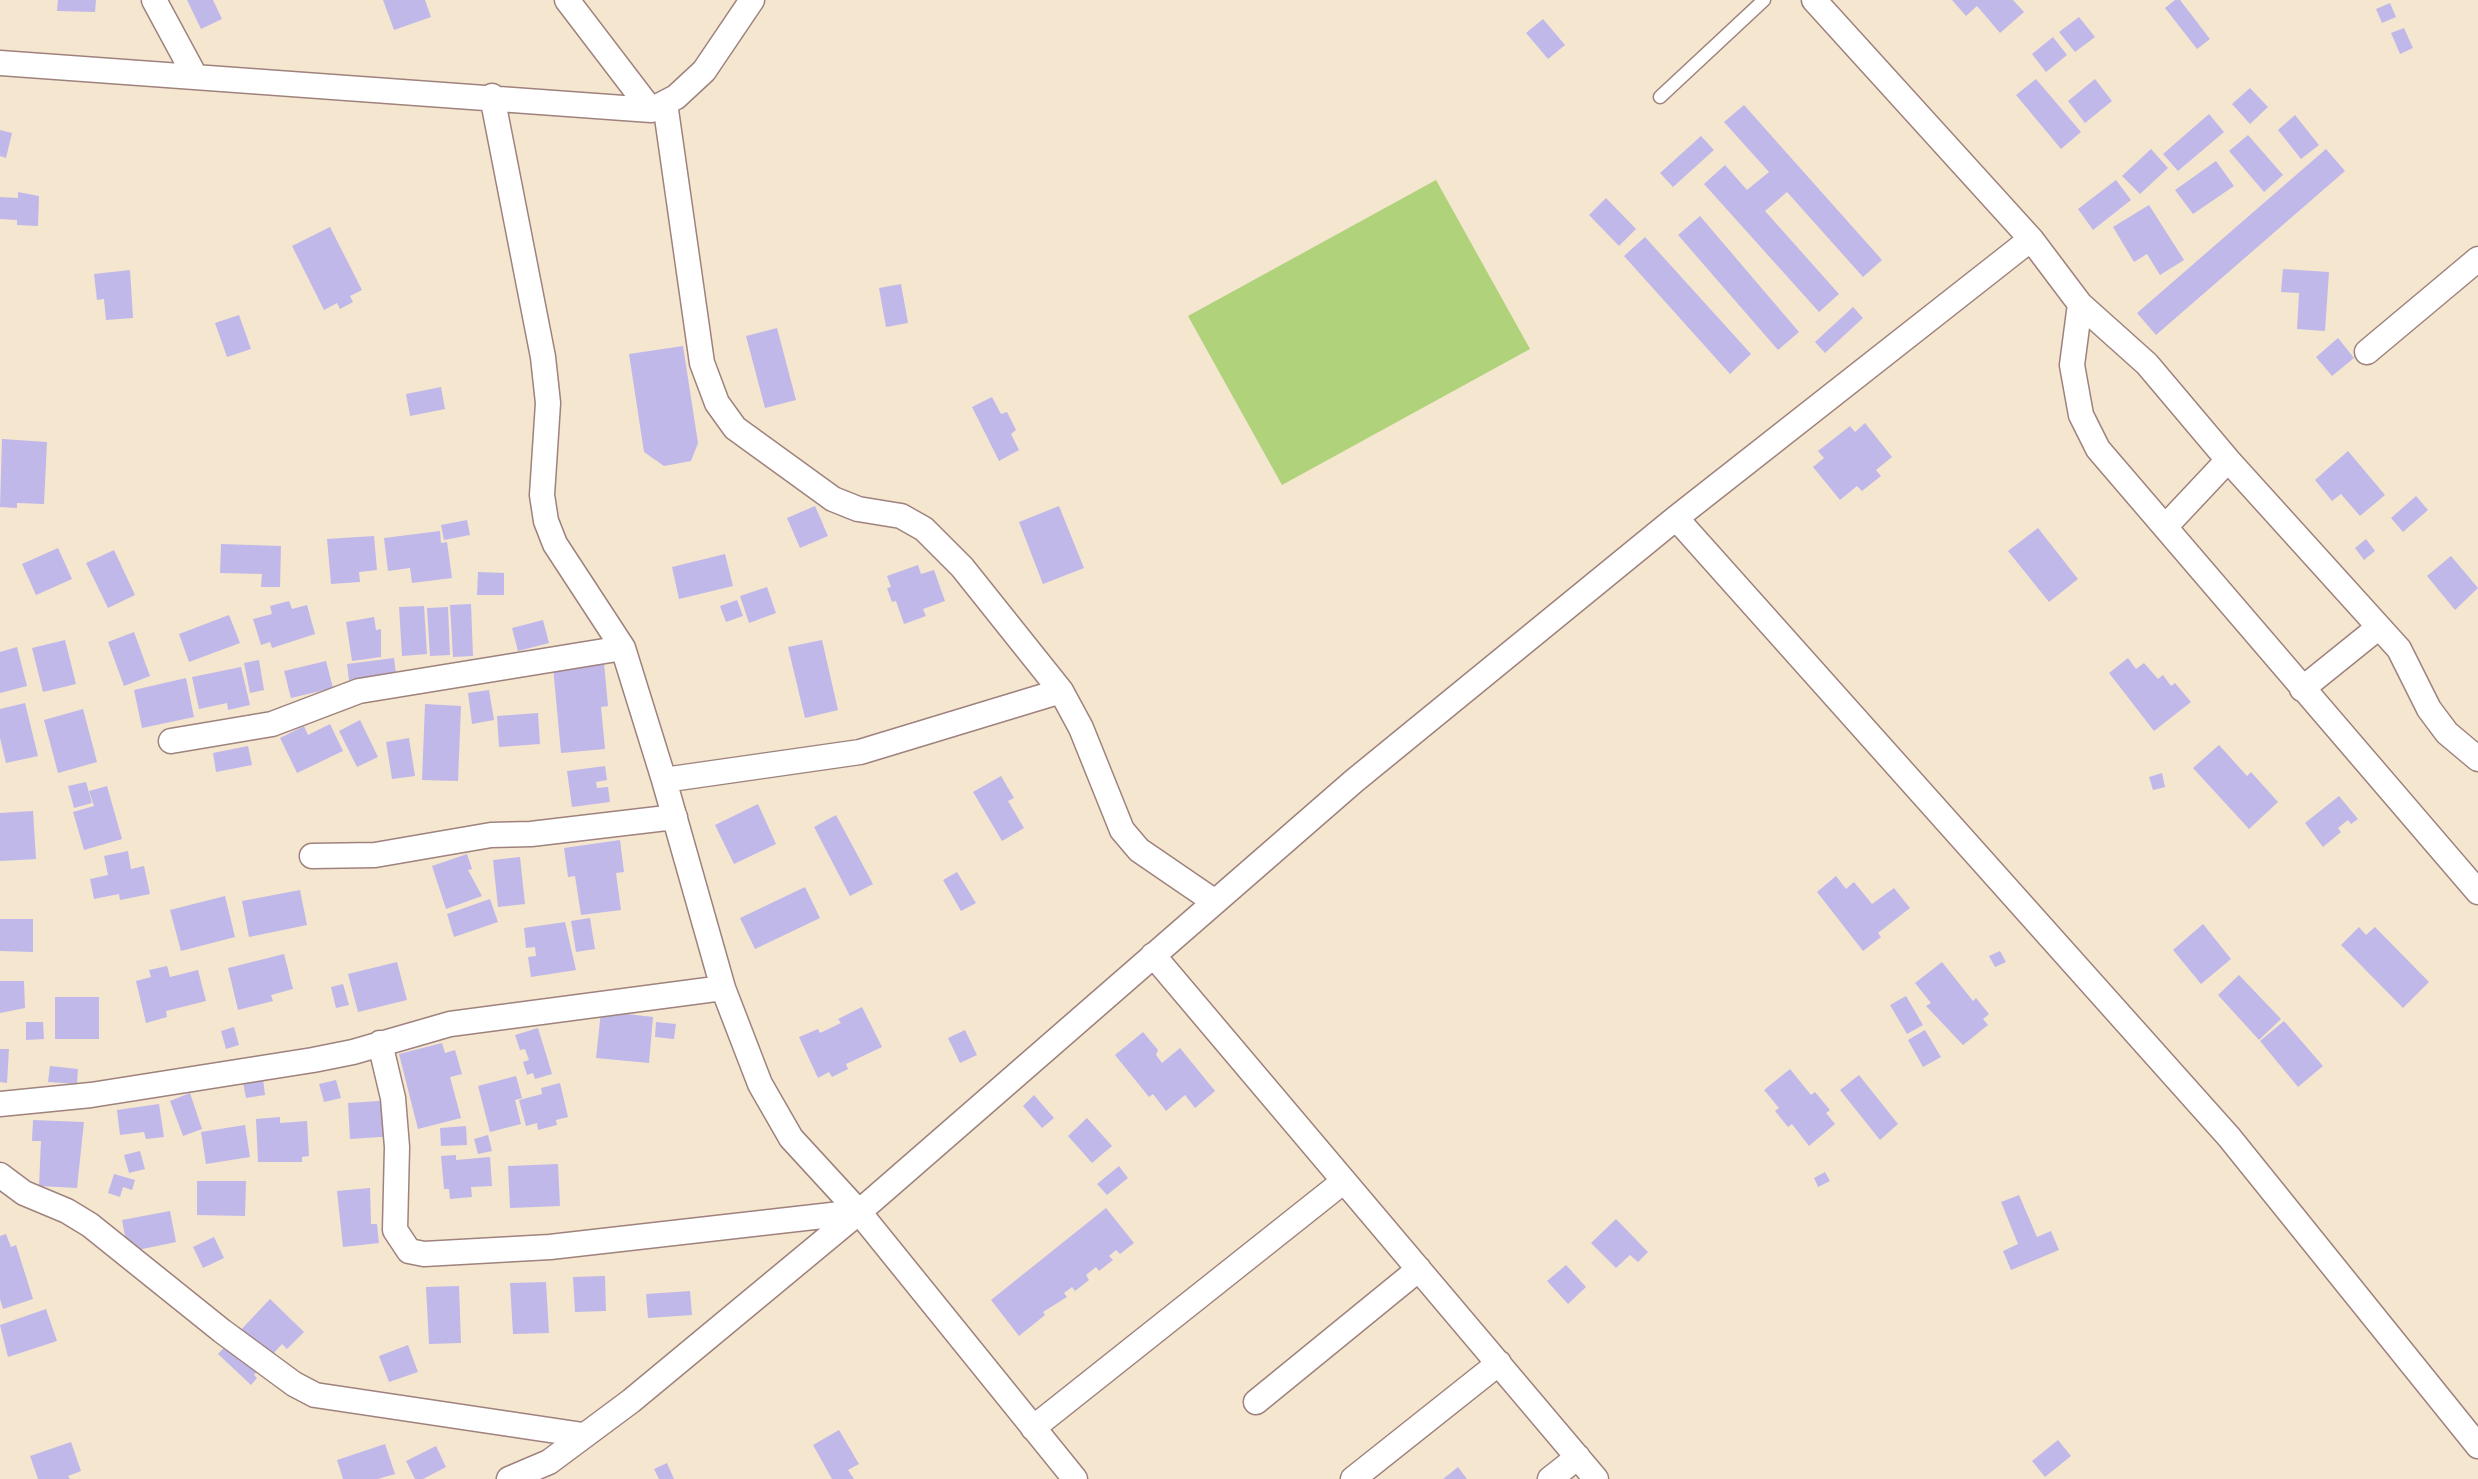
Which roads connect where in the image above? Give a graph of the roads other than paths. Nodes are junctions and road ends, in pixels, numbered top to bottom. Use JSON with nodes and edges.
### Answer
{"nodes":[{"id":1,"x":154,"y":0,"type":"edge"},
{"id":2,"x":567,"y":0,"type":"edge"},
{"id":3,"x":752,"y":0,"type":"edge"},
{"id":4,"x":1763,"y":0,"type":"edge"},
{"id":5,"x":1814,"y":0,"type":"edge"},
{"id":6,"x":0,"y":63,"type":"edge"},
{"id":7,"x":195,"y":76,"type":"junction"},
{"id":8,"x":492,"y":96,"type":"junction"},
{"id":9,"x":1660,"y":97,"type":"dead end"},
{"id":10,"x":658,"y":106,"type":"junction"},
{"id":11,"x":2031,"y":239,"type":"junction"},
{"id":12,"x":2478,"y":259,"type":"edge"},
{"id":13,"x":2080,"y":304,"type":"junction"},
{"id":14,"x":2367,"y":352,"type":"dead end"},
{"id":15,"x":2228,"y":460,"type":"junction"},
{"id":16,"x":1676,"y":518,"type":"junction"},
{"id":17,"x":2166,"y":526,"type":"junction"},
{"id":18,"x":2379,"y":627,"type":"junction"},
{"id":19,"x":622,"y":648,"type":"junction"},
{"id":20,"x":2302,"y":689,"type":"junction"},
{"id":21,"x":1061,"y":691,"type":"junction"},
{"id":22,"x":171,"y":741,"type":"dead end"},
{"id":23,"x":2478,"y":759,"type":"edge"},
{"id":24,"x":664,"y":780,"type":"junction"},
{"id":25,"x":675,"y":817,"type":"junction"},
{"id":26,"x":312,"y":856,"type":"dead end"},
{"id":27,"x":2478,"y":892,"type":"edge"},
{"id":28,"x":1215,"y":902,"type":"junction"},
{"id":29,"x":1153,"y":955,"type":"junction"},
{"id":30,"x":723,"y":988,"type":"junction"},
{"id":31,"x":380,"y":1043,"type":"junction"},
{"id":32,"x":0,"y":1104,"type":"edge"},
{"id":33,"x":0,"y":1175,"type":"edge"},
{"id":34,"x":1344,"y":1181,"type":"junction"},
{"id":35,"x":859,"y":1212,"type":"junction"},
{"id":36,"x":1419,"y":1269,"type":"junction"},
{"id":37,"x":1499,"y":1363,"type":"junction"},
{"id":38,"x":1256,"y":1402,"type":"dead end"},
{"id":39,"x":1033,"y":1428,"type":"junction"},
{"id":40,"x":583,"y":1435,"type":"junction"},
{"id":41,"x":2478,"y":1446,"type":"edge"},
{"id":42,"x":1578,"y":1457,"type":"junction"},
{"id":43,"x":554,"y":1470,"type":"edge"},
{"id":44,"x":509,"y":1479,"type":"edge"},
{"id":45,"x":1075,"y":1479,"type":"edge"},
{"id":46,"x":1353,"y":1479,"type":"edge"},
{"id":47,"x":1550,"y":1479,"type":"edge"},
{"id":48,"x":1597,"y":1479,"type":"edge"}],
"edges":[{"from":1,"to":7,"type":"street"},
{"from":2,"to":10,"type":"street"},
{"from":3,"to":10,"type":"street"},
{"from":4,"to":9,"type":"lane"},
{"from":5,"to":11,"type":"street"},
{"from":6,"to":7,"type":"street"},
{"from":7,"to":8,"type":"street"},
{"from":8,"to":10,"type":"street"},
{"from":8,"to":19,"type":"street"},
{"from":10,"to":21,"type":"street"},
{"from":11,"to":13,"type":"street"},
{"from":11,"to":16,"type":"street"},
{"from":12,"to":14,"type":"street"},
{"from":13,"to":15,"type":"street"},
{"from":13,"to":17,"type":"street"},
{"from":15,"to":17,"type":"street"},
{"from":15,"to":18,"type":"street"},
{"from":16,"to":28,"type":"street"},
{"from":16,"to":41,"type":"street"},
{"from":17,"to":20,"type":"street"},
{"from":18,"to":20,"type":"street"},
{"from":18,"to":23,"type":"street"},
{"from":19,"to":22,"type":"street"},
{"from":19,"to":24,"type":"street"},
{"from":20,"to":27,"type":"street"},
{"from":21,"to":24,"type":"street"},
{"from":21,"to":28,"type":"street"},
{"from":24,"to":25,"type":"street"},
{"from":25,"to":26,"type":"street"},
{"from":25,"to":30,"type":"street"},
{"from":28,"to":29,"type":"street"},
{"from":29,"to":34,"type":"street"},
{"from":29,"to":35,"type":"street"},
{"from":30,"to":31,"type":"street"},
{"from":30,"to":35,"type":"street"},
{"from":31,"to":32,"type":"street"},
{"from":31,"to":35,"type":"street"},
{"from":33,"to":40,"type":"street"},
{"from":34,"to":36,"type":"street"},
{"from":34,"to":39,"type":"street"},
{"from":35,"to":39,"type":"street"},
{"from":35,"to":40,"type":"street"},
{"from":36,"to":37,"type":"street"},
{"from":36,"to":38,"type":"street"},
{"from":37,"to":42,"type":"street"},
{"from":37,"to":46,"type":"street"},
{"from":39,"to":45,"type":"street"},
{"from":40,"to":43,"type":"street"},
{"from":42,"to":47,"type":"street"},
{"from":42,"to":48,"type":"street"},
{"from":43,"to":44,"type":"street"}]}
